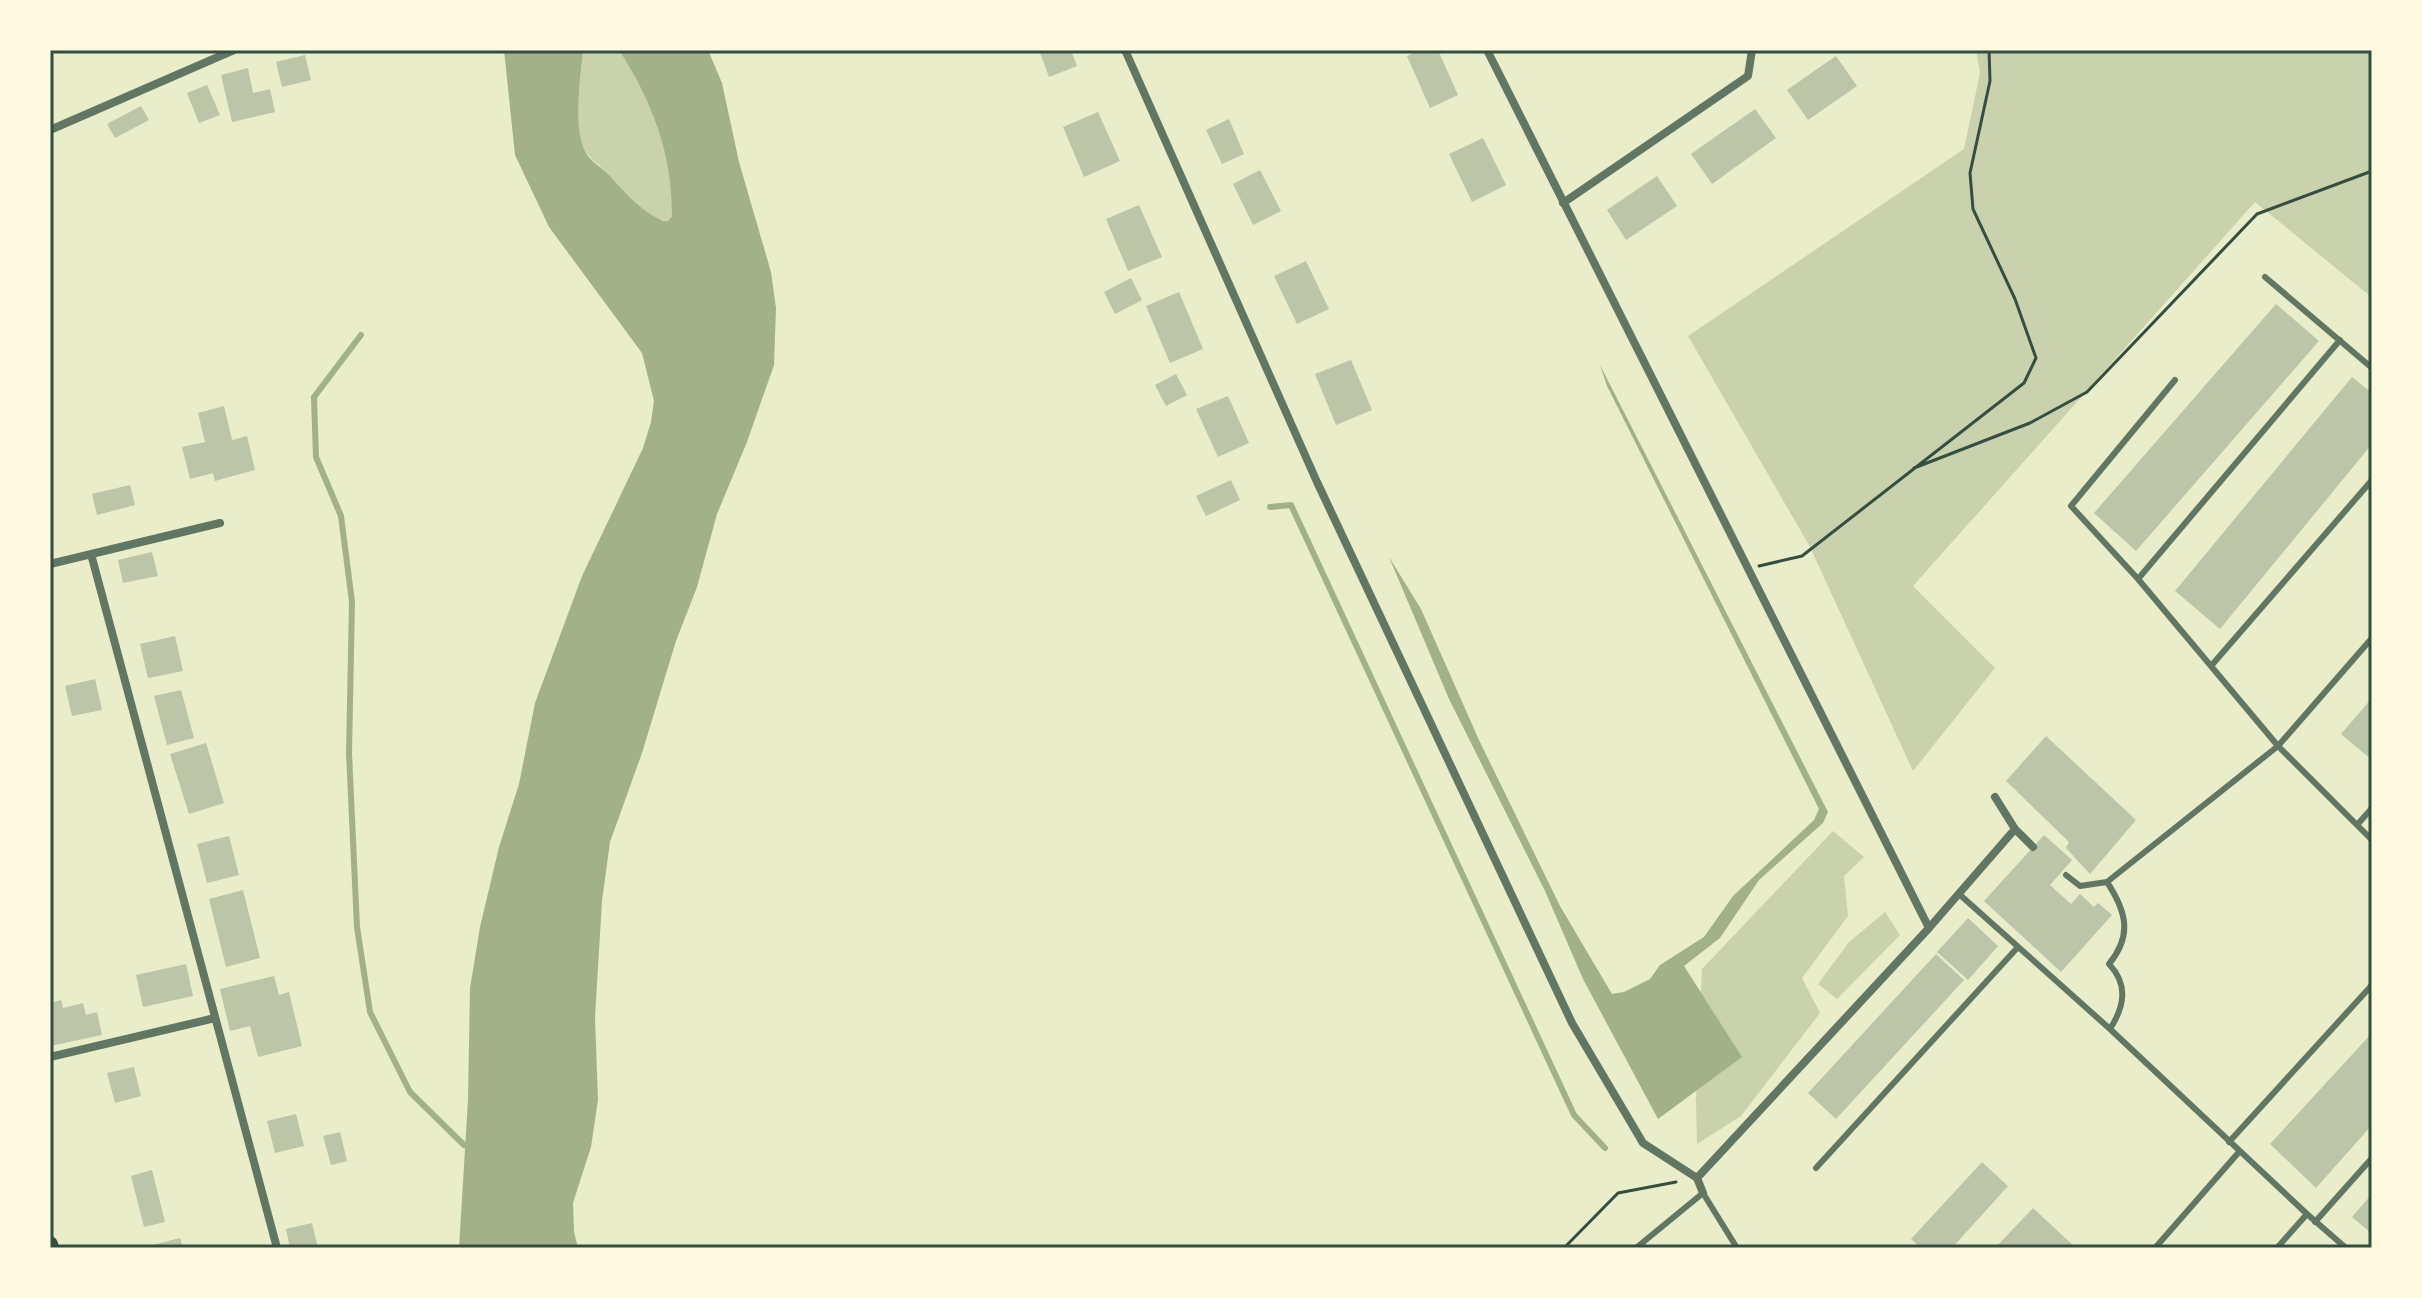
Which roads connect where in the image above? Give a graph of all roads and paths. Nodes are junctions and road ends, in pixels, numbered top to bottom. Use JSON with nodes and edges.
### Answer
{"nodes":[{"id":1,"x":234,"y":50,"type":"edge"},
{"id":2,"x":1125,"y":50,"type":"edge"},
{"id":3,"x":1487,"y":50,"type":"edge"},
{"id":4,"x":1752,"y":50,"type":"edge"},
{"id":5,"x":1989,"y":50,"type":"edge"},
{"id":6,"x":50,"y":130,"type":"edge"},
{"id":7,"x":2372,"y":171,"type":"edge"},
{"id":8,"x":1563,"y":203,"type":"junction"},
{"id":9,"x":2265,"y":277,"type":"dead end"},
{"id":10,"x":2340,"y":340,"type":"junction"},
{"id":11,"x":2372,"y":368,"type":"edge"},
{"id":12,"x":2175,"y":380,"type":"dead end"},
{"id":13,"x":1910,"y":469,"type":"junction"},
{"id":14,"x":2372,"y":480,"type":"edge"},
{"id":15,"x":220,"y":523,"type":"dead end"},
{"id":16,"x":91,"y":554,"type":"junction"},
{"id":17,"x":50,"y":564,"type":"edge"},
{"id":18,"x":1747,"y":568,"type":"junction"},
{"id":19,"x":2138,"y":579,"type":"junction"},
{"id":20,"x":2372,"y":638,"type":"edge"},
{"id":21,"x":2211,"y":666,"type":"junction"},
{"id":22,"x":2278,"y":746,"type":"junction"},
{"id":23,"x":1995,"y":797,"type":"dead end"},
{"id":24,"x":2372,"y":808,"type":"edge"},
{"id":25,"x":2357,"y":825,"type":"junction"},
{"id":26,"x":2015,"y":829,"type":"junction"},
{"id":27,"x":2372,"y":840,"type":"edge"},
{"id":28,"x":2033,"y":847,"type":"dead end"},
{"id":29,"x":2066,"y":875,"type":"dead end"},
{"id":30,"x":2107,"y":882,"type":"junction"},
{"id":31,"x":1959,"y":894,"type":"junction"},
{"id":32,"x":1929,"y":928,"type":"junction"},
{"id":33,"x":2018,"y":947,"type":"junction"},
{"id":34,"x":2372,"y":985,"type":"edge"},
{"id":35,"x":215,"y":1018,"type":"junction"},
{"id":36,"x":2110,"y":1029,"type":"junction"},
{"id":37,"x":50,"y":1057,"type":"edge"},
{"id":38,"x":2229,"y":1142,"type":"junction"},
{"id":39,"x":2239,"y":1152,"type":"junction"},
{"id":40,"x":2372,"y":1158,"type":"edge"},
{"id":41,"x":1816,"y":1168,"type":"dead end"},
{"id":42,"x":1697,"y":1178,"type":"junction"},
{"id":43,"x":1703,"y":1193,"type":"junction"},
{"id":44,"x":2307,"y":1214,"type":"junction"},
{"id":45,"x":2315,"y":1222,"type":"junction"},
{"id":46,"x":277,"y":1248,"type":"edge"},
{"id":47,"x":1564,"y":1248,"type":"edge"},
{"id":48,"x":1636,"y":1248,"type":"edge"},
{"id":49,"x":1737,"y":1248,"type":"edge"},
{"id":50,"x":2155,"y":1248,"type":"edge"},
{"id":51,"x":2277,"y":1248,"type":"edge"},
{"id":52,"x":2346,"y":1248,"type":"edge"}],
"edges":[{"from":1,"to":6,"type":"street"},
{"from":2,"to":42,"type":"street"},
{"from":3,"to":8,"type":"street"},
{"from":4,"to":8,"type":"street"},
{"from":5,"to":13,"type":"path"},
{"from":7,"to":13,"type":"path"},
{"from":8,"to":18,"type":"street"},
{"from":9,"to":10,"type":"lane"},
{"from":10,"to":11,"type":"lane"},
{"from":10,"to":19,"type":"lane"},
{"from":12,"to":19,"type":"lane"},
{"from":13,"to":18,"type":"path"},
{"from":14,"to":21,"type":"lane"},
{"from":15,"to":16,"type":"street"},
{"from":16,"to":17,"type":"street"},
{"from":16,"to":35,"type":"street"},
{"from":18,"to":32,"type":"street"},
{"from":19,"to":21,"type":"lane"},
{"from":20,"to":22,"type":"lane"},
{"from":21,"to":22,"type":"lane"},
{"from":22,"to":25,"type":"lane"},
{"from":22,"to":30,"type":"lane"},
{"from":23,"to":26,"type":"street"},
{"from":24,"to":25,"type":"lane"},
{"from":25,"to":27,"type":"lane"},
{"from":26,"to":28,"type":"street"},
{"from":26,"to":31,"type":"street"},
{"from":29,"to":30,"type":"lane"},
{"from":30,"to":36,"type":"lane"},
{"from":31,"to":32,"type":"street"},
{"from":31,"to":33,"type":"lane"},
{"from":32,"to":42,"type":"street"},
{"from":33,"to":36,"type":"lane"},
{"from":33,"to":41,"type":"lane"},
{"from":34,"to":38,"type":"lane"},
{"from":35,"to":37,"type":"street"},
{"from":35,"to":46,"type":"street"},
{"from":36,"to":38,"type":"lane"},
{"from":38,"to":39,"type":"lane"},
{"from":39,"to":44,"type":"lane"},
{"from":39,"to":50,"type":"lane"},
{"from":40,"to":45,"type":"lane"},
{"from":42,"to":43,"type":"street"},
{"from":42,"to":47,"type":"path"},
{"from":43,"to":48,"type":"lane"},
{"from":43,"to":49,"type":"lane"},
{"from":44,"to":45,"type":"lane"},
{"from":44,"to":51,"type":"lane"},
{"from":45,"to":52,"type":"lane"}]}
